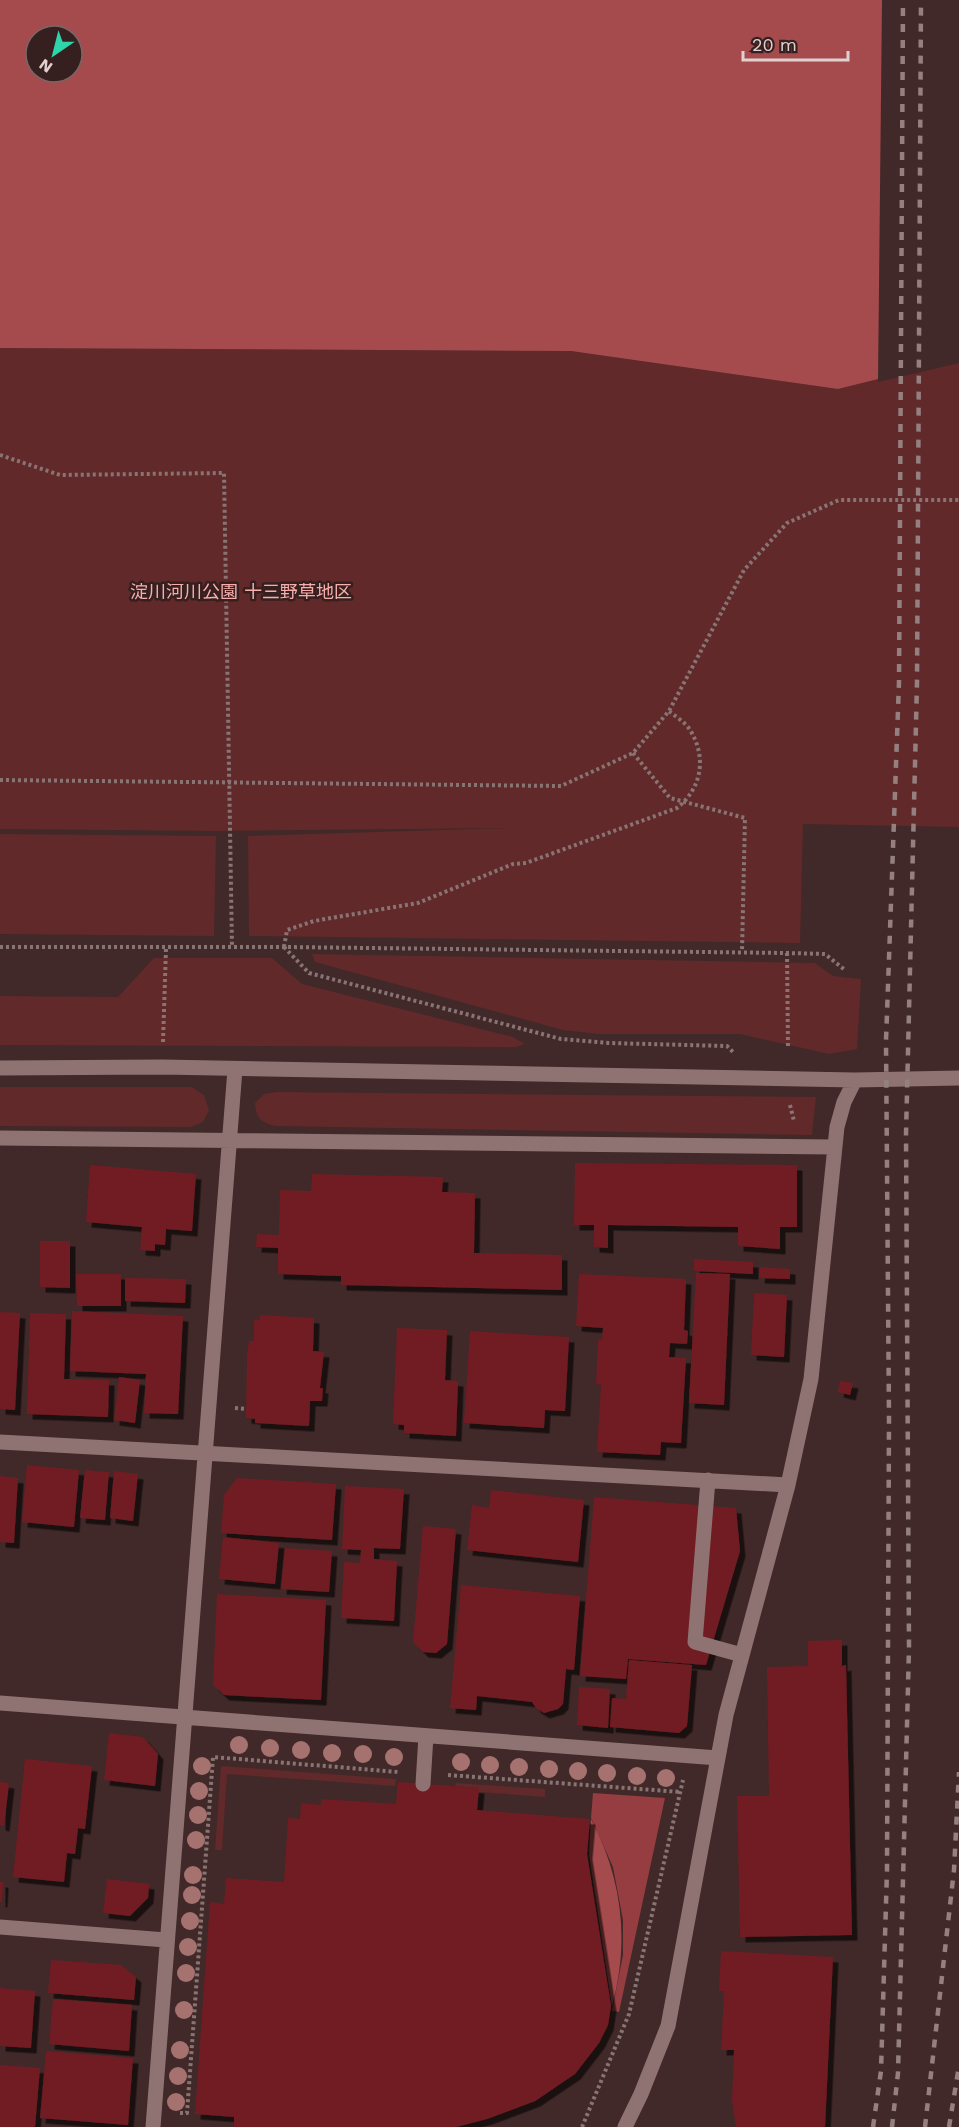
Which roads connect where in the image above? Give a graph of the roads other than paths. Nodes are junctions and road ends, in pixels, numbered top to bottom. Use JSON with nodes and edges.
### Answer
{"nodes":[{"id":1,"x":0,"y":1068,"type":"edge"},
{"id":2,"x":235,"y":1069,"type":"junction"},
{"id":3,"x":959,"y":1078,"type":"edge"},
{"id":4,"x":855,"y":1080,"type":"junction"},
{"id":5,"x":0,"y":1138,"type":"edge"},
{"id":6,"x":228,"y":1139,"type":"junction"},
{"id":7,"x":834,"y":1147,"type":"junction"},
{"id":8,"x":0,"y":1442,"type":"edge"},
{"id":9,"x":203,"y":1452,"type":"junction"},
{"id":10,"x":708,"y":1480,"type":"junction"},
{"id":11,"x":788,"y":1485,"type":"junction"},
{"id":12,"x":742,"y":1655,"type":"junction"},
{"id":13,"x":0,"y":1702,"type":"edge"},
{"id":14,"x":185,"y":1718,"type":"junction"},
{"id":15,"x":426,"y":1736,"type":"junction"},
{"id":16,"x":718,"y":1758,"type":"junction"},
{"id":17,"x":423,"y":1779,"type":"road end"},
{"id":18,"x":0,"y":1927,"type":"edge"},
{"id":19,"x":166,"y":1941,"type":"junction"},
{"id":20,"x":153,"y":2127,"type":"edge"},
{"id":21,"x":625,"y":2127,"type":"edge"}],
"edges":[{"from":1,"to":2,"type":"street"},
{"from":2,"to":4,"type":"street"},
{"from":2,"to":6,"type":"street"},
{"from":3,"to":4,"type":"street"},
{"from":4,"to":7,"type":"street"},
{"from":5,"to":6,"type":"street"},
{"from":6,"to":7,"type":"street"},
{"from":6,"to":9,"type":"street"},
{"from":7,"to":11,"type":"street"},
{"from":8,"to":9,"type":"street"},
{"from":9,"to":10,"type":"street"},
{"from":9,"to":14,"type":"street"},
{"from":10,"to":11,"type":"street"},
{"from":10,"to":12,"type":"street"},
{"from":11,"to":12,"type":"street"},
{"from":12,"to":16,"type":"street"},
{"from":13,"to":14,"type":"street"},
{"from":14,"to":15,"type":"street"},
{"from":14,"to":19,"type":"street"},
{"from":15,"to":16,"type":"street"},
{"from":15,"to":17,"type":"street"},
{"from":16,"to":21,"type":"street"},
{"from":18,"to":19,"type":"street"},
{"from":19,"to":20,"type":"street"}]}
